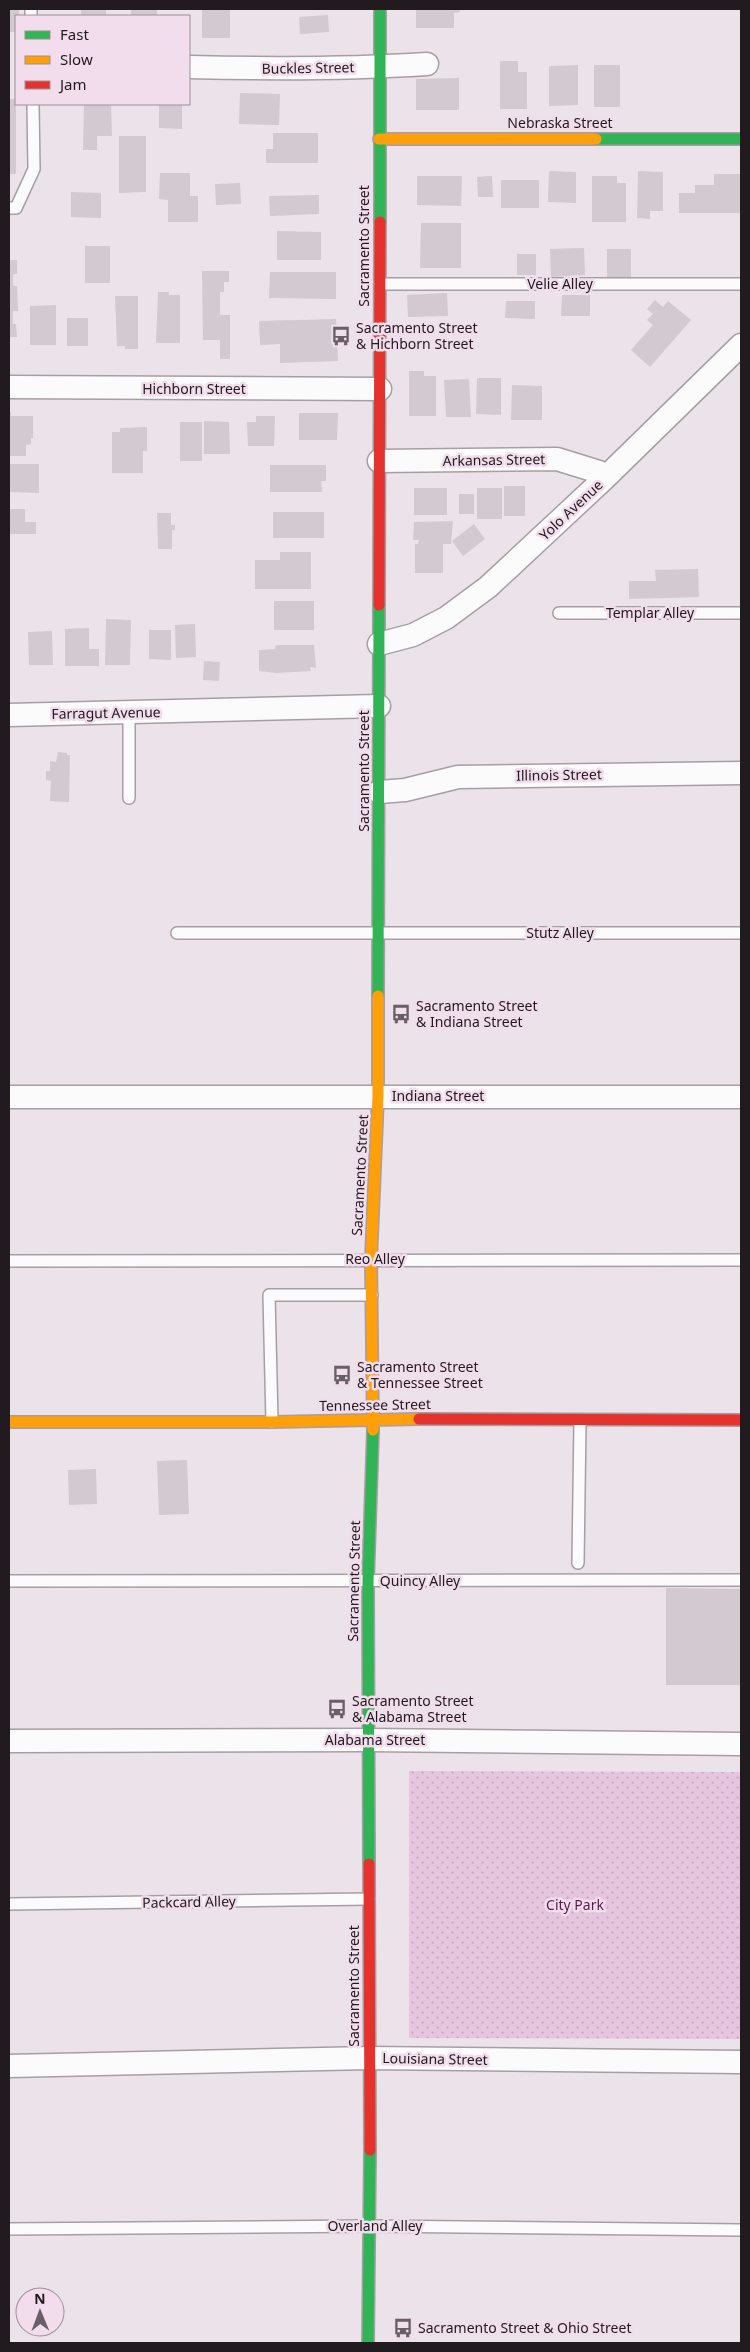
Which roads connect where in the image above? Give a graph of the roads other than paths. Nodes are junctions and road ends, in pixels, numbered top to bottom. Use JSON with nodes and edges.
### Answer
{"nodes":[{"id":1,"x":380,"y":9,"type":"edge"},
{"id":2,"x":427,"y":64,"type":"dead end"},
{"id":3,"x":190,"y":67,"type":"edge"},
{"id":4,"x":380,"y":67,"type":"junction"},
{"id":5,"x":33,"y":105,"type":"edge"},
{"id":6,"x":379,"y":139,"type":"junction"},
{"id":7,"x":741,"y":139,"type":"edge"},
{"id":8,"x":9,"y":208,"type":"edge"},
{"id":9,"x":380,"y":284,"type":"junction"},
{"id":10,"x":741,"y":284,"type":"edge"},
{"id":11,"x":741,"y":345,"type":"edge"},
{"id":12,"x":9,"y":387,"type":"edge"},
{"id":13,"x":380,"y":389,"type":"junction"},
{"id":14,"x":379,"y":461,"type":"junction"},
{"id":15,"x":605,"y":478,"type":"junction"},
{"id":16,"x":559,"y":613,"type":"dead end"},
{"id":17,"x":741,"y":613,"type":"edge"},
{"id":18,"x":379,"y":644,"type":"junction"},
{"id":19,"x":379,"y":706,"type":"junction"},
{"id":20,"x":129,"y":713,"type":"junction"},
{"id":21,"x":9,"y":715,"type":"edge"},
{"id":22,"x":741,"y":773,"type":"edge"},
{"id":23,"x":379,"y":792,"type":"junction"},
{"id":24,"x":128,"y":798,"type":"dead end"},
{"id":25,"x":177,"y":933,"type":"dead end"},
{"id":26,"x":378,"y":933,"type":"junction"},
{"id":27,"x":741,"y":933,"type":"edge"},
{"id":28,"x":378,"y":1096,"type":"junction"},
{"id":29,"x":741,"y":1097,"type":"edge"},
{"id":30,"x":9,"y":1098,"type":"edge"},
{"id":31,"x":371,"y":1259,"type":"junction"},
{"id":32,"x":741,"y":1260,"type":"edge"},
{"id":33,"x":9,"y":1261,"type":"edge"},
{"id":34,"x":372,"y":1295,"type":"junction"},
{"id":35,"x":373,"y":1419,"type":"junction"},
{"id":36,"x":741,"y":1420,"type":"edge"},
{"id":37,"x":9,"y":1422,"type":"edge"},
{"id":38,"x":272,"y":1422,"type":"junction"},
{"id":39,"x":580,"y":1422,"type":"junction"},
{"id":40,"x":578,"y":1563,"type":"dead end"},
{"id":41,"x":741,"y":1580,"type":"edge"},
{"id":42,"x":9,"y":1581,"type":"edge"},
{"id":43,"x":368,"y":1581,"type":"junction"},
{"id":44,"x":369,"y":1740,"type":"junction"},
{"id":45,"x":9,"y":1741,"type":"edge"},
{"id":46,"x":741,"y":1744,"type":"edge"},
{"id":47,"x":370,"y":1899,"type":"junction"},
{"id":48,"x":9,"y":1904,"type":"edge"},
{"id":49,"x":369,"y":2058,"type":"junction"},
{"id":50,"x":741,"y":2062,"type":"edge"},
{"id":51,"x":9,"y":2066,"type":"edge"},
{"id":52,"x":370,"y":2226,"type":"junction"},
{"id":53,"x":9,"y":2229,"type":"edge"},
{"id":54,"x":741,"y":2230,"type":"edge"},
{"id":55,"x":368,"y":2343,"type":"edge"}],
"edges":[{"from":1,"to":4,"type":"main road","name":"Sacramento Street"},
{"from":2,"to":4,"type":"street","name":"Buckles Street"},
{"from":3,"to":4,"type":"street","name":"Buckles Street"},
{"from":4,"to":6,"type":"main road","name":"Sacramento Street"},
{"from":5,"to":8,"type":"lane"},
{"from":6,"to":7,"type":"main road","name":"Nebraska Street"},
{"from":6,"to":9,"type":"main road","name":"Sacramento Street"},
{"from":9,"to":10,"type":"lane","name":"Velie Alley"},
{"from":9,"to":13,"type":"main road","name":"Sacramento Street"},
{"from":11,"to":15,"type":"street","name":"Yolo Avenue"},
{"from":12,"to":13,"type":"street","name":"Hichborn Street"},
{"from":13,"to":14,"type":"main road","name":"Sacramento Street"},
{"from":14,"to":15,"type":"street","name":"Arkansas Street"},
{"from":14,"to":18,"type":"main road","name":"Sacramento Street"},
{"from":15,"to":18,"type":"street","name":"Yolo Avenue"},
{"from":16,"to":17,"type":"lane","name":"Templar Alley"},
{"from":18,"to":19,"type":"main road","name":"Sacramento Street"},
{"from":19,"to":20,"type":"street","name":"Farragut Avenue"},
{"from":19,"to":23,"type":"main road","name":"Sacramento Street"},
{"from":20,"to":21,"type":"street","name":"Farragut Avenue"},
{"from":20,"to":24,"type":"lane"},
{"from":22,"to":23,"type":"street","name":"Illinois Street"},
{"from":23,"to":26,"type":"main road","name":"Sacramento Street"},
{"from":25,"to":26,"type":"lane","name":"Stutz Alley"},
{"from":26,"to":27,"type":"lane","name":"Stutz Alley"},
{"from":26,"to":28,"type":"main road","name":"Sacramento Street"},
{"from":28,"to":29,"type":"street","name":"Indiana Street"},
{"from":28,"to":30,"type":"street","name":"Indiana Street"},
{"from":28,"to":31,"type":"main road","name":"Sacramento Street"},
{"from":31,"to":32,"type":"lane","name":"Reo Alley"},
{"from":31,"to":33,"type":"lane","name":"Reo Alley"},
{"from":31,"to":34,"type":"main road","name":"Sacramento Street"},
{"from":34,"to":35,"type":"main road","name":"Sacramento Street"},
{"from":34,"to":38,"type":"lane"},
{"from":35,"to":38,"type":"main road","name":"Tennessee Street"},
{"from":35,"to":39,"type":"main road","name":"Tennessee Street"},
{"from":35,"to":43,"type":"main road","name":"Sacramento Street"},
{"from":36,"to":39,"type":"main road","name":"Tennessee Street"},
{"from":37,"to":38,"type":"main road","name":"Tennessee Street"},
{"from":39,"to":40,"type":"lane"},
{"from":41,"to":43,"type":"lane","name":"Quincy Alley"},
{"from":42,"to":43,"type":"lane","name":"Quincy Alley"},
{"from":43,"to":44,"type":"main road","name":"Sacramento Street"},
{"from":44,"to":45,"type":"street","name":"Alabama Street"},
{"from":44,"to":46,"type":"street","name":"Alabama Street"},
{"from":44,"to":47,"type":"main road","name":"Sacramento Street"},
{"from":47,"to":48,"type":"lane","name":"Packcard Alley"},
{"from":47,"to":49,"type":"main road","name":"Sacramento Street"},
{"from":49,"to":50,"type":"street","name":"Louisiana Street"},
{"from":49,"to":51,"type":"street","name":"Louisiana Street"},
{"from":49,"to":52,"type":"main road","name":"Sacramento Street"},
{"from":52,"to":53,"type":"lane","name":"Overland Alley"},
{"from":52,"to":54,"type":"lane","name":"Overland Alley"},
{"from":52,"to":55,"type":"main road","name":"Sacramento Street"}]}
